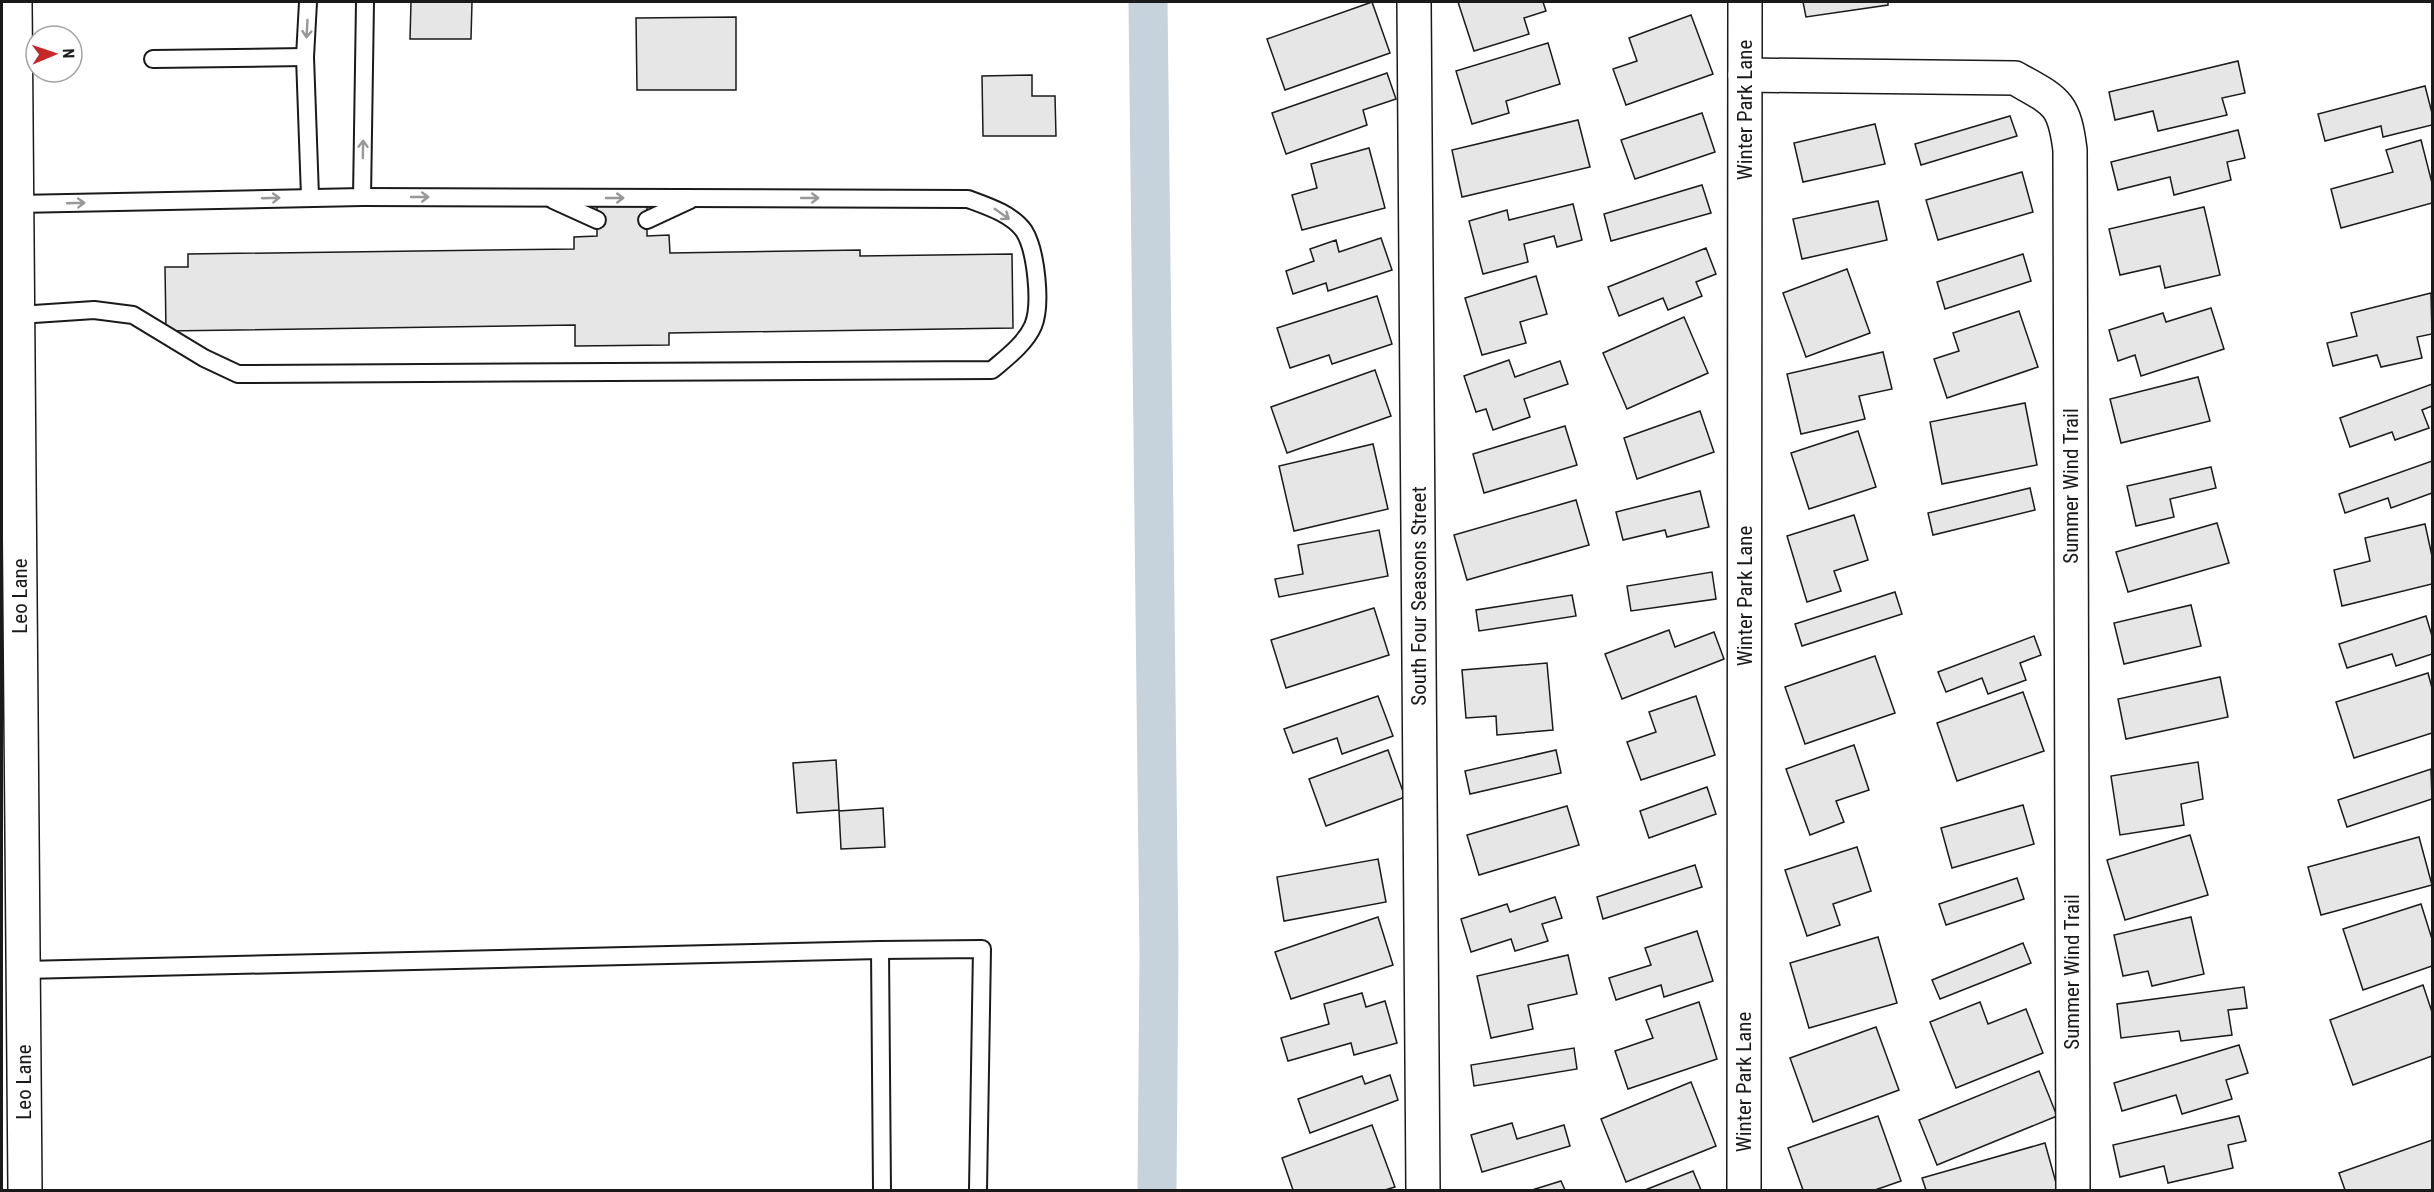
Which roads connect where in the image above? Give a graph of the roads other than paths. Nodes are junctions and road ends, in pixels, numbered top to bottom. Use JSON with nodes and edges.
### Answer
{"nodes":[{"id":1,"x":15,"y":2,"type":"edge"},
{"id":2,"x":308,"y":2,"type":"edge"},
{"id":3,"x":365,"y":2,"type":"edge"},
{"id":4,"x":1414,"y":2,"type":"edge"},
{"id":5,"x":1745,"y":2,"type":"edge"},
{"id":6,"x":305,"y":57,"type":"junction"},
{"id":7,"x":153,"y":59,"type":"dead end"},
{"id":8,"x":9,"y":64,"type":"edge"},
{"id":9,"x":1745,"y":75,"type":"junction"},
{"id":10,"x":310,"y":196,"type":"junction"},
{"id":11,"x":362,"y":197,"type":"junction"},
{"id":12,"x":547,"y":198,"type":"junction"},
{"id":13,"x":694,"y":198,"type":"junction"},
{"id":14,"x":17,"y":204,"type":"junction"},
{"id":15,"x":597,"y":220,"type":"dead end"},
{"id":16,"x":647,"y":220,"type":"dead end"},
{"id":17,"x":13,"y":301,"type":"edge"},
{"id":18,"x":11,"y":467,"type":"edge"},
{"id":19,"x":11,"y":712,"type":"edge"},
{"id":20,"x":880,"y":950,"type":"junction"},
{"id":21,"x":24,"y":970,"type":"junction"},
{"id":22,"x":25,"y":1191,"type":"edge"},
{"id":23,"x":882,"y":1191,"type":"edge"},
{"id":24,"x":978,"y":1191,"type":"edge"},
{"id":25,"x":1423,"y":1191,"type":"edge"},
{"id":26,"x":1744,"y":1191,"type":"edge"},
{"id":27,"x":2073,"y":1191,"type":"edge"}],
"edges":[{"from":1,"to":8,"type":"street","name":"Leo Lane"},
{"from":2,"to":6,"type":"lane","one_way":true},
{"from":11,"to":3,"type":"lane","one_way":true},
{"from":4,"to":25,"type":"street","name":"South Four Seasons Street"},
{"from":5,"to":9,"type":"street","name":"Winter Park Lane"},
{"from":6,"to":7,"type":"lane"},
{"from":6,"to":10,"type":"lane"},
{"from":8,"to":14,"type":"street","name":"Leo Lane"},
{"from":9,"to":26,"type":"street","name":"Winter Park Lane"},
{"from":9,"to":27,"type":"street","name":"Summer Wind Trail"},
{"from":10,"to":11,"type":"lane"},
{"from":14,"to":10,"type":"lane","one_way":true},
{"from":11,"to":12,"type":"lane","one_way":true},
{"from":12,"to":13,"type":"lane","one_way":true},
{"from":12,"to":15,"type":"lane"},
{"from":13,"to":16,"type":"lane"},
{"from":13,"to":17,"type":"lane","one_way":true},
{"from":14,"to":17,"type":"street","name":"Leo Lane"},
{"from":17,"to":18,"type":"street","name":"Leo Lane"},
{"from":18,"to":19,"type":"street","name":"Leo Lane"},
{"from":19,"to":21,"type":"street","name":"Leo Lane"},
{"from":20,"to":21,"type":"lane"},
{"from":20,"to":23,"type":"lane"},
{"from":20,"to":24,"type":"lane"},
{"from":21,"to":22,"type":"street","name":"Leo Lane"}]}
